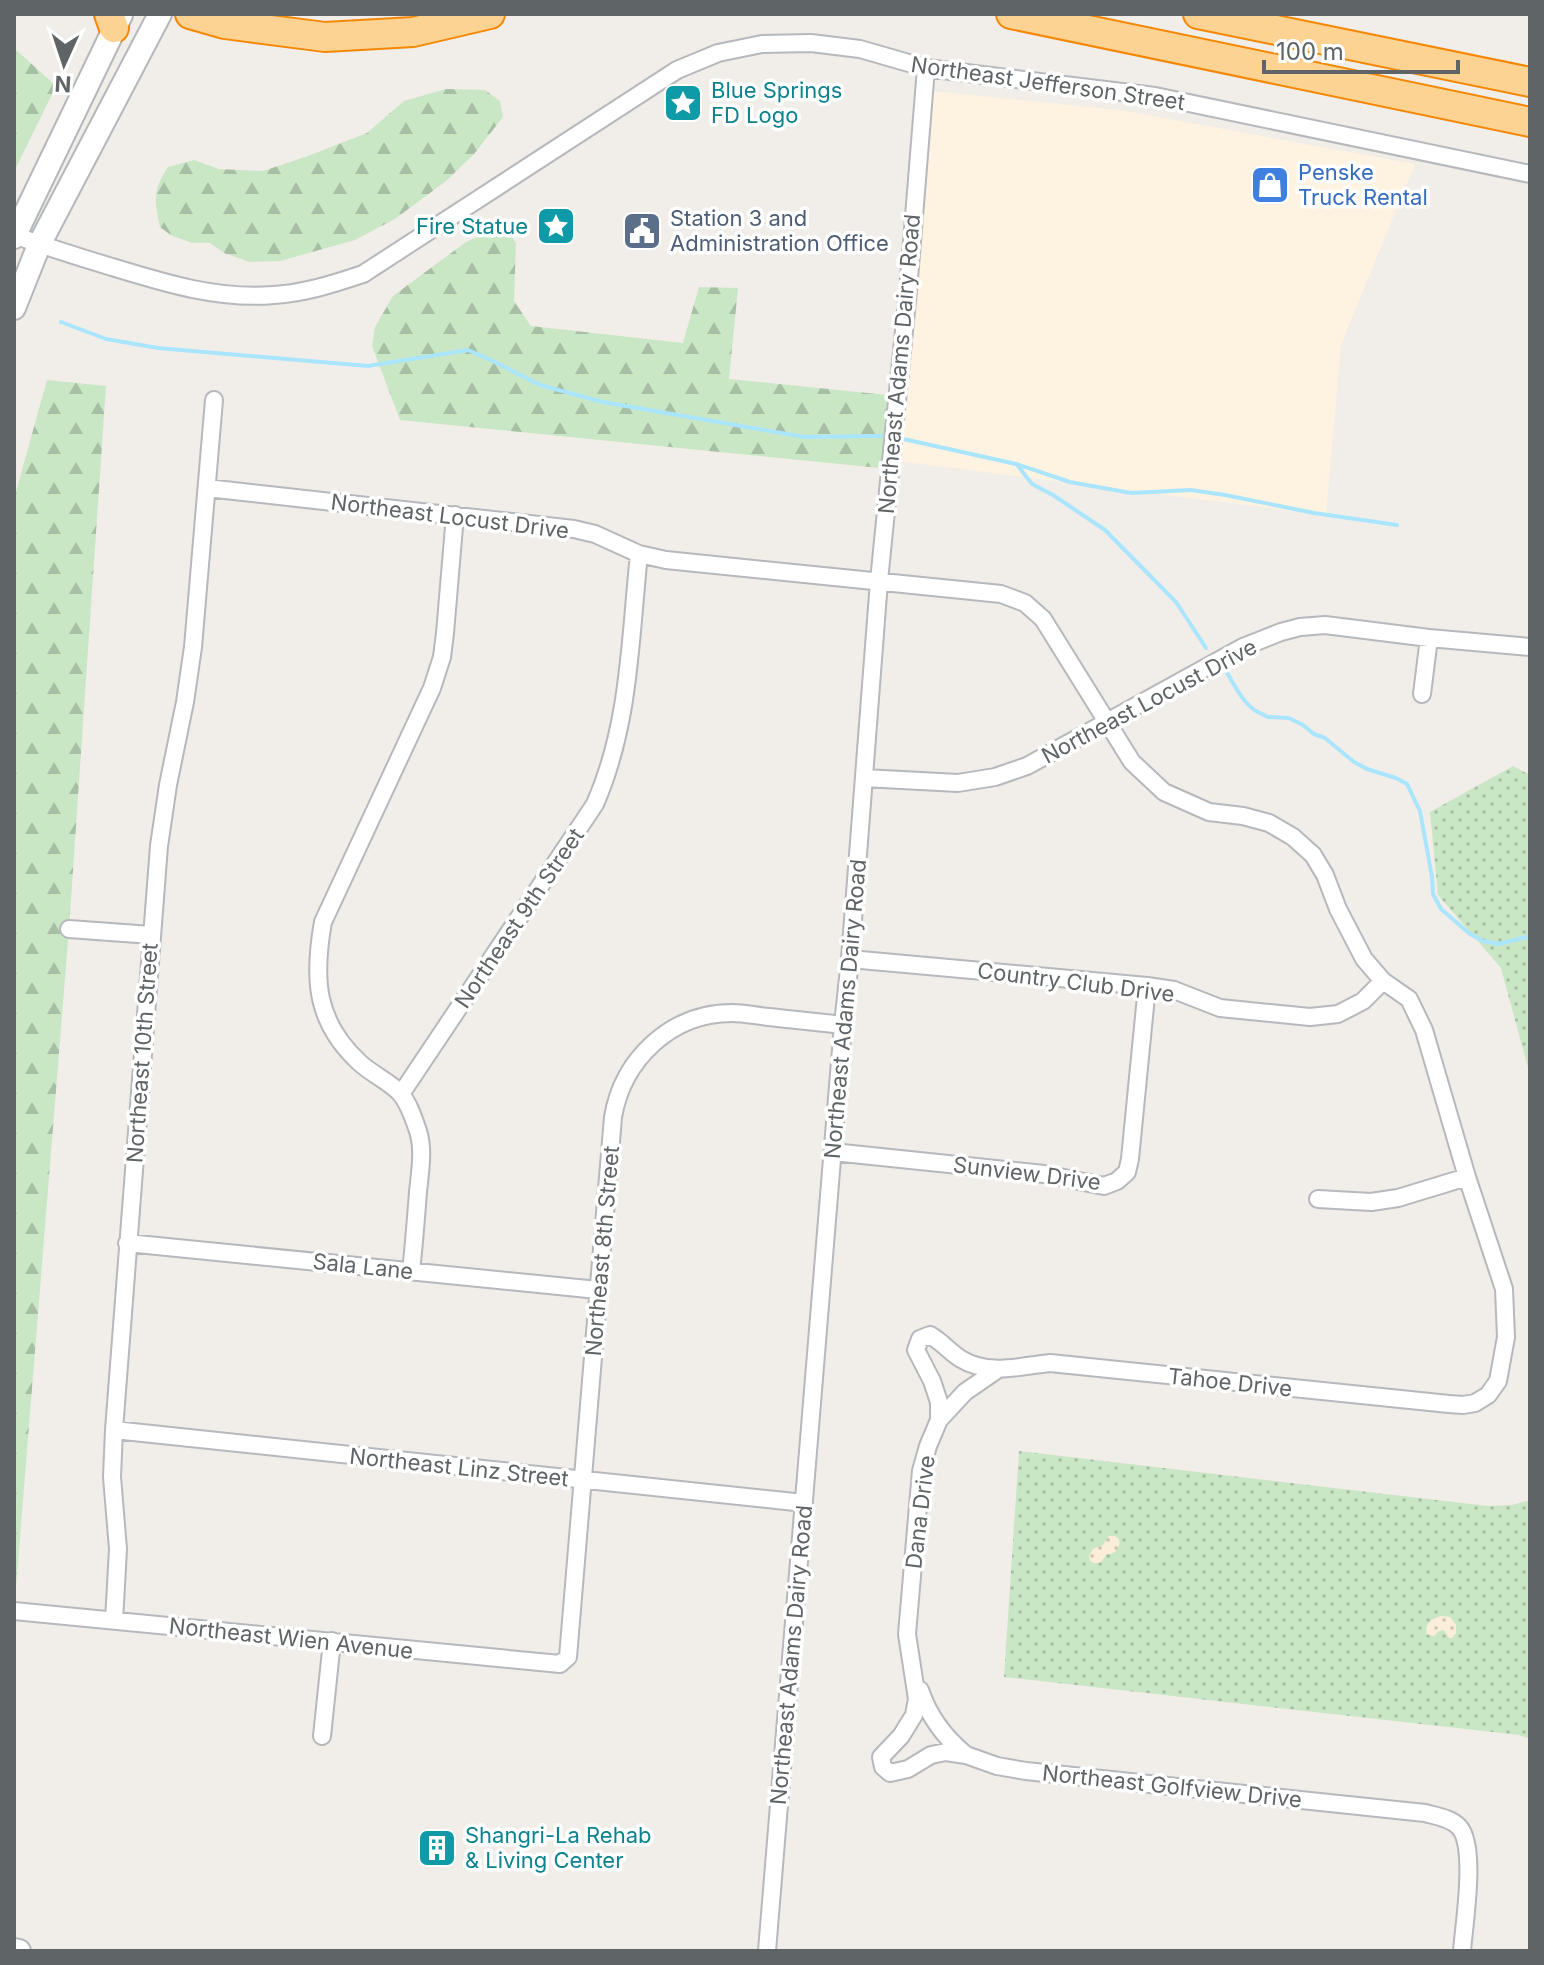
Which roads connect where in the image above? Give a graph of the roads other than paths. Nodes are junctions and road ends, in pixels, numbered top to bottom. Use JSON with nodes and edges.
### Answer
{"nodes":[{"id":1,"x":160,"y":14,"type":"edge"},
{"id":2,"x":190,"y":14,"type":"edge"},
{"id":3,"x":490,"y":14,"type":"edge"},
{"id":4,"x":1011,"y":14,"type":"edge"},
{"id":5,"x":1198,"y":14,"type":"edge"},
{"id":6,"x":115,"y":19,"type":"edge"},
{"id":7,"x":926,"y":68,"type":"junction"},
{"id":8,"x":1530,"y":82,"type":"edge"},
{"id":9,"x":1530,"y":122,"type":"edge"},
{"id":10,"x":1530,"y":174,"type":"edge"},
{"id":11,"x":14,"y":236,"type":"edge"},
{"id":12,"x":39,"y":245,"type":"junction"},
{"id":13,"x":14,"y":308,"type":"edge"},
{"id":14,"x":214,"y":400,"type":"dead end"},
{"id":15,"x":207,"y":488,"type":"junction"},
{"id":16,"x":455,"y":515,"type":"junction"},
{"id":17,"x":639,"y":554,"type":"junction"},
{"id":18,"x":879,"y":581,"type":"junction"},
{"id":19,"x":1429,"y":638,"type":"junction"},
{"id":20,"x":1530,"y":647,"type":"edge"},
{"id":21,"x":1422,"y":694,"type":"dead end"},
{"id":22,"x":1108,"y":723,"type":"junction"},
{"id":23,"x":864,"y":778,"type":"junction"},
{"id":24,"x":69,"y":929,"type":"dead end"},
{"id":25,"x":151,"y":935,"type":"junction"},
{"id":26,"x":850,"y":959,"type":"junction"},
{"id":27,"x":1383,"y":981,"type":"junction"},
{"id":28,"x":1147,"y":986,"type":"junction"},
{"id":29,"x":843,"y":1025,"type":"junction"},
{"id":30,"x":401,"y":1094,"type":"junction"},
{"id":31,"x":833,"y":1152,"type":"junction"},
{"id":32,"x":1467,"y":1177,"type":"junction"},
{"id":33,"x":1318,"y":1199,"type":"dead end"},
{"id":34,"x":127,"y":1243,"type":"junction"},
{"id":35,"x":411,"y":1271,"type":"junction"},
{"id":36,"x":598,"y":1290,"type":"junction"},
{"id":37,"x":997,"y":1370,"type":"junction"},
{"id":38,"x":1463,"y":1405,"type":"joint"},
{"id":39,"x":939,"y":1420,"type":"junction"},
{"id":40,"x":114,"y":1430,"type":"junction"},
{"id":41,"x":583,"y":1480,"type":"junction"},
{"id":42,"x":804,"y":1503,"type":"junction"},
{"id":43,"x":14,"y":1611,"type":"edge"},
{"id":44,"x":114,"y":1621,"type":"junction"},
{"id":45,"x":332,"y":1641,"type":"junction"},
{"id":46,"x":561,"y":1668,"type":"joint"},
{"id":47,"x":915,"y":1677,"type":"junction"},
{"id":48,"x":322,"y":1736,"type":"dead end"},
{"id":49,"x":966,"y":1755,"type":"junction"},
{"id":50,"x":890,"y":1773,"type":"joint"},
{"id":51,"x":767,"y":1951,"type":"edge"},
{"id":52,"x":1462,"y":1951,"type":"edge"}],
"edges":[{"from":1,"to":12,"type":"main road"},
{"from":2,"to":3,"type":"highway"},
{"from":4,"to":9,"type":"highway"},
{"from":5,"to":8,"type":"highway"},
{"from":6,"to":11,"type":"main road"},
{"from":7,"to":10,"type":"street","name":"Northeast Jefferson Street"},
{"from":7,"to":12,"type":"street","name":"Northeast Jefferson Street"},
{"from":7,"to":18,"type":"street","name":"Northeast Adams Dairy Road"},
{"from":11,"to":12,"type":"street","name":"Northeast Jefferson Street"},
{"from":12,"to":13,"type":"main road"},
{"from":14,"to":15,"type":"street","name":"Northeast 10th Street"},
{"from":15,"to":16,"type":"street","name":"Northeast Locust Drive"},
{"from":15,"to":25,"type":"street","name":"Northeast 10th Street"},
{"from":16,"to":17,"type":"street","name":"Northeast Locust Drive"},
{"from":16,"to":30,"type":"street"},
{"from":17,"to":18,"type":"street","name":"Northeast Locust Drive"},
{"from":17,"to":30,"type":"street","name":"Northeast 9th Street"},
{"from":18,"to":22,"type":"street","name":"Northeast Locust Drive"},
{"from":18,"to":23,"type":"street","name":"Northeast Adams Dairy Road"},
{"from":19,"to":20,"type":"street","name":"Northeast Locust Drive"},
{"from":19,"to":21,"type":"street"},
{"from":19,"to":22,"type":"street","name":"Northeast Locust Drive"},
{"from":22,"to":23,"type":"street","name":"Northeast Locust Drive"},
{"from":22,"to":27,"type":"street","name":"Northeast Locust Drive"},
{"from":23,"to":26,"type":"street","name":"Northeast Adams Dairy Road"},
{"from":24,"to":25,"type":"street"},
{"from":25,"to":34,"type":"street","name":"Northeast 10th Street"},
{"from":26,"to":28,"type":"street","name":"Country Club Drive"},
{"from":26,"to":29,"type":"street","name":"Northeast Adams Dairy Road"},
{"from":27,"to":28,"type":"street","name":"Country Club Drive"},
{"from":27,"to":32,"type":"street","name":"Northeast Locust Drive"},
{"from":28,"to":31,"type":"street","name":"Sunview Drive"},
{"from":29,"to":31,"type":"street","name":"Northeast Adams Dairy Road"},
{"from":29,"to":36,"type":"street","name":"Northeast 8th Street"},
{"from":30,"to":35,"type":"street"},
{"from":31,"to":42,"type":"street","name":"Northeast Adams Dairy Road"},
{"from":32,"to":33,"type":"street"},
{"from":32,"to":38,"type":"street","name":"Northeast Locust Drive"},
{"from":34,"to":35,"type":"street","name":"Sala Lane"},
{"from":34,"to":40,"type":"street","name":"Northeast 10th Street"},
{"from":35,"to":36,"type":"street","name":"Sala Lane"},
{"from":36,"to":41,"type":"street","name":"Northeast 8th Street"},
{"from":37,"to":38,"type":"street","name":"Tahoe Drive"},
{"from":37,"to":39,"type":"street","name":"Tahoe Drive"},
{"from":37,"to":39,"type":"street","name":"Tahoe Drive"},
{"from":39,"to":47,"type":"street","name":"Dana Drive"},
{"from":40,"to":41,"type":"street","name":"Northeast Linz Street"},
{"from":40,"to":44,"type":"street","name":"Northeast 10th Street"},
{"from":41,"to":42,"type":"street","name":"Northeast Linz Street"},
{"from":41,"to":46,"type":"street","name":"Northeast 8th Street"},
{"from":42,"to":51,"type":"street","name":"Northeast Adams Dairy Road"},
{"from":43,"to":44,"type":"street","name":"Northeast Wien Avenue"},
{"from":44,"to":45,"type":"street","name":"Northeast Wien Avenue"},
{"from":45,"to":46,"type":"street","name":"Northeast Wien Avenue"},
{"from":45,"to":48,"type":"street"},
{"from":47,"to":49,"type":"street","name":"Dana Drive"},
{"from":47,"to":50,"type":"street","name":"Dana Drive"},
{"from":49,"to":50,"type":"street","name":"Northeast Golfview Drive"},
{"from":49,"to":52,"type":"street","name":"Northeast Golfview Drive"}]}
